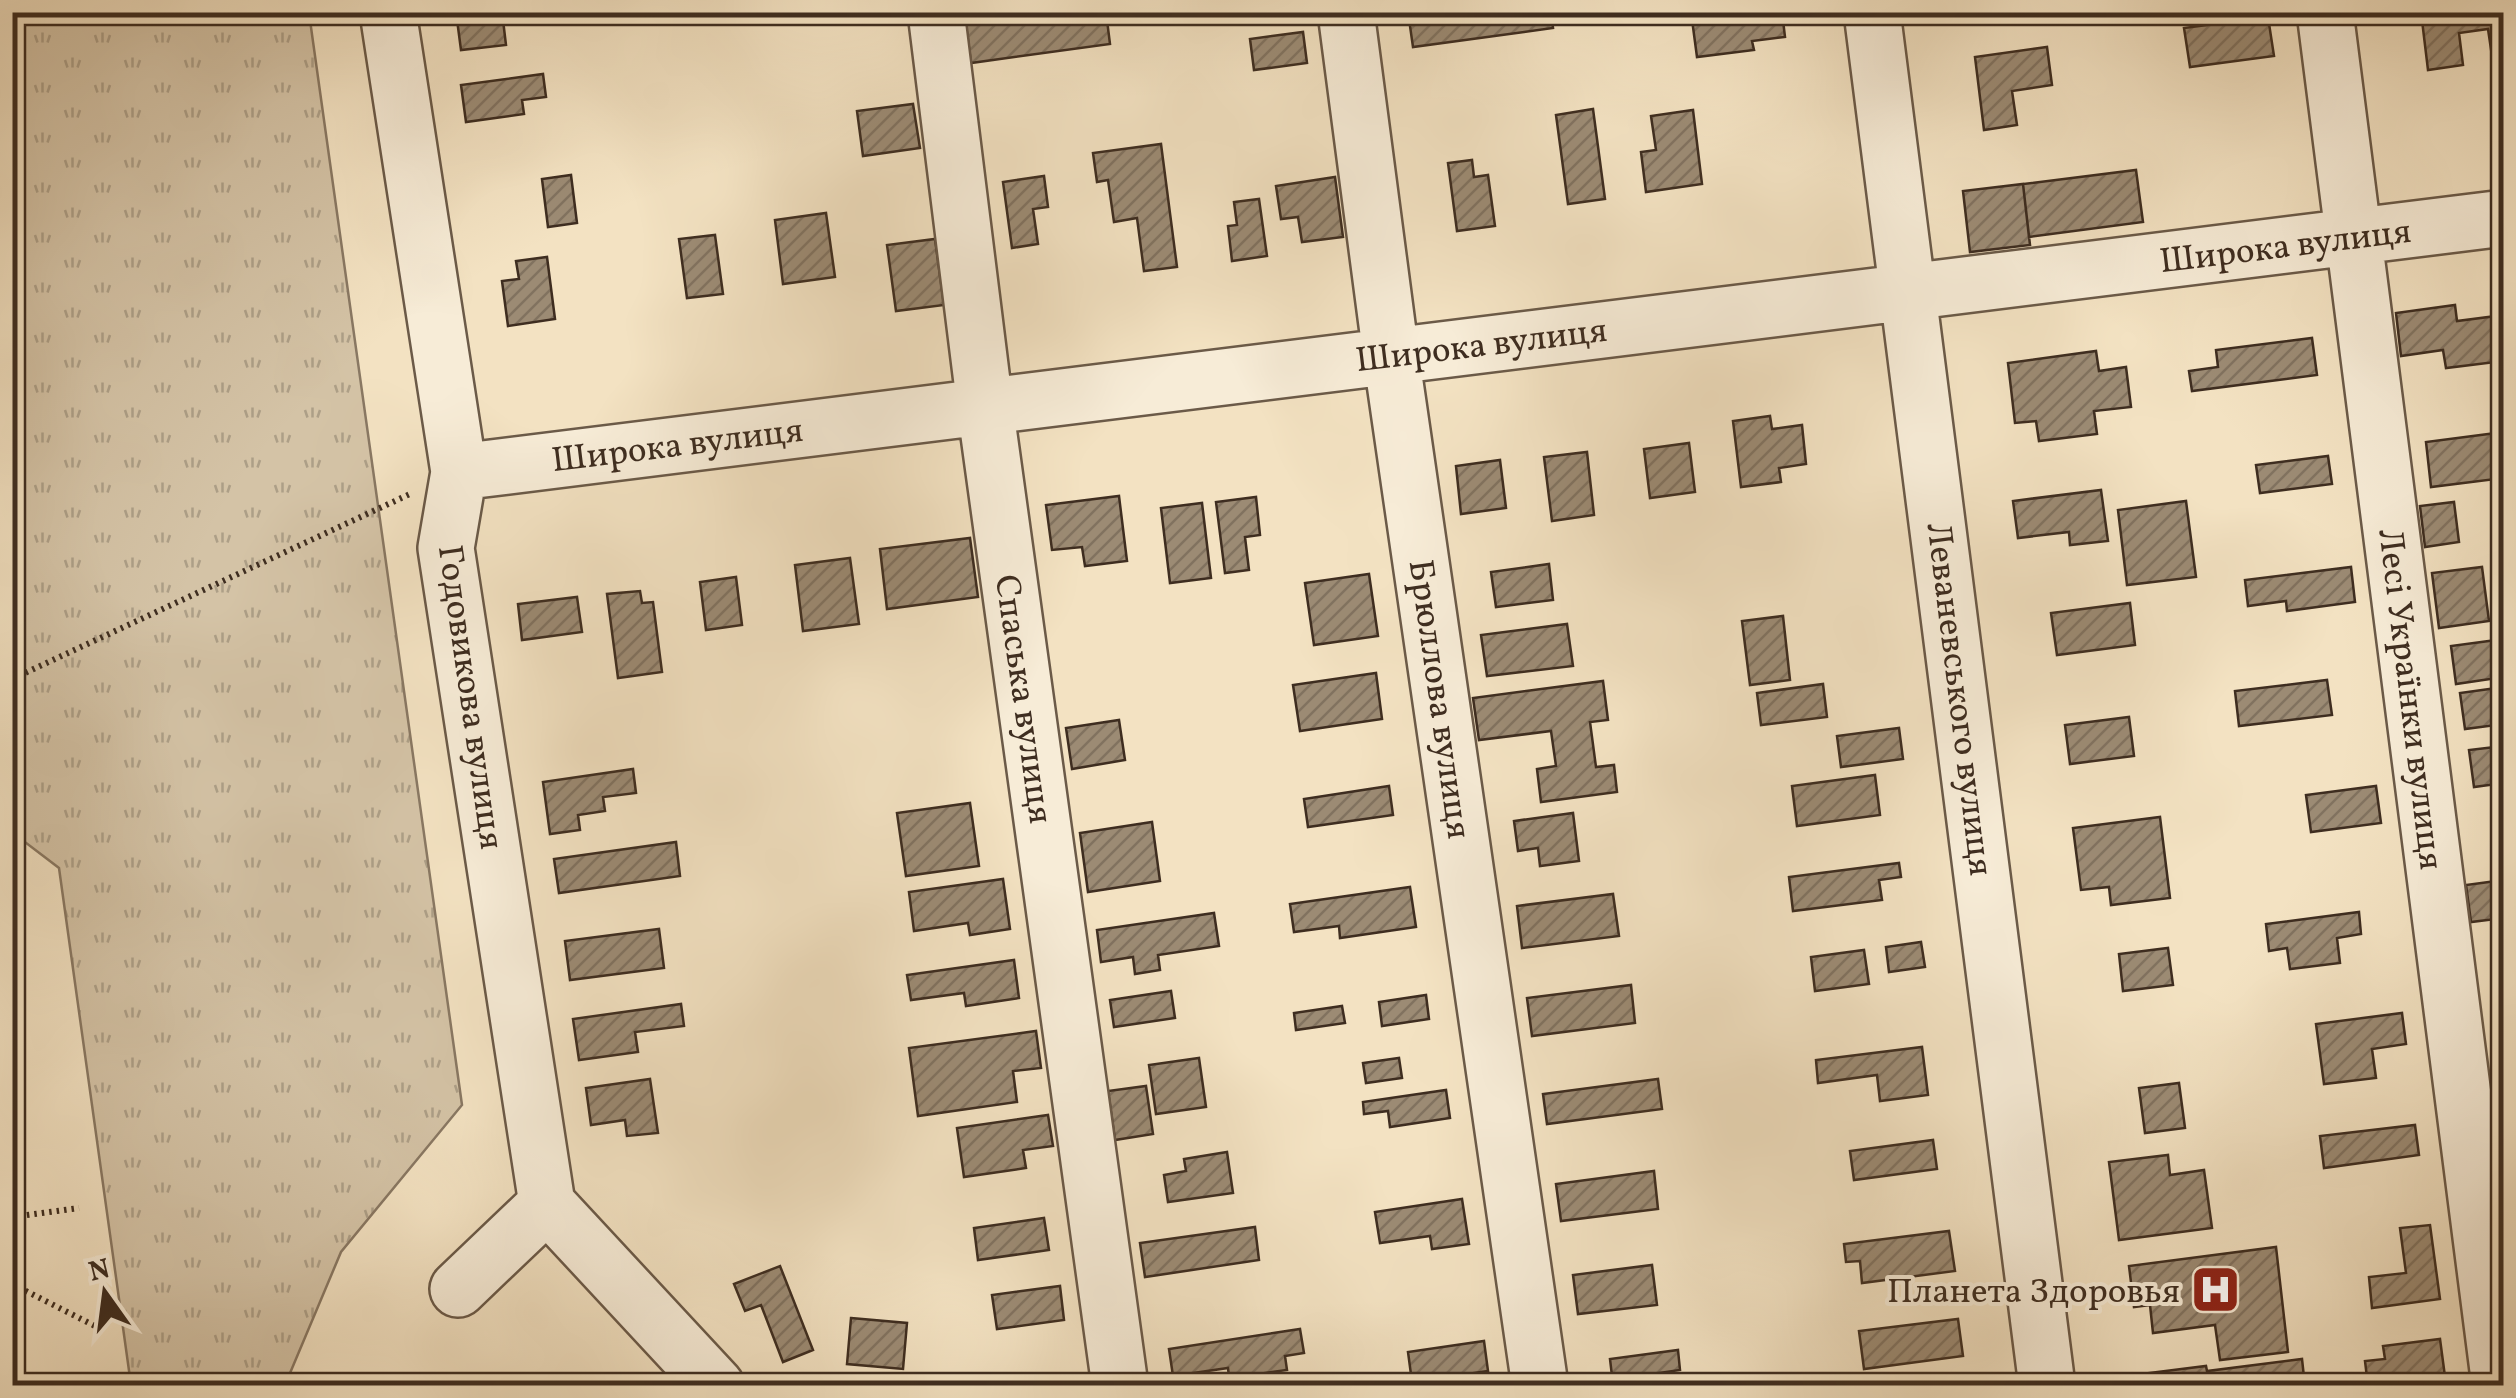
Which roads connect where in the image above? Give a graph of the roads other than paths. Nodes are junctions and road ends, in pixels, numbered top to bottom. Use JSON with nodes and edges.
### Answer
{"nodes":[{"id":1,"x":388,"y":12,"type":"edge"},
{"id":2,"x":936,"y":12,"type":"edge"},
{"id":3,"x":1346,"y":12,"type":"edge"},
{"id":4,"x":1872,"y":12,"type":"edge"},
{"id":5,"x":2324,"y":12,"type":"edge"},
{"id":6,"x":2504,"y":218,"type":"edge"},
{"id":7,"x":2353,"y":237,"type":"junction"},
{"id":8,"x":1910,"y":291,"type":"junction"},
{"id":9,"x":1392,"y":356,"type":"junction"},
{"id":10,"x":985,"y":406,"type":"junction"},
{"id":11,"x":459,"y":472,"type":"junction"},
{"id":12,"x":547,"y":1204,"type":"junction"},
{"id":13,"x":458,"y":1289,"type":"dead end"},
{"id":14,"x":716,"y":1386,"type":"edge"},
{"id":15,"x":1120,"y":1386,"type":"edge"},
{"id":16,"x":1540,"y":1386,"type":"edge"},
{"id":17,"x":2047,"y":1386,"type":"edge"},
{"id":18,"x":2500,"y":1386,"type":"edge"}],
"edges":[{"from":1,"to":11,"type":"street","name":"Годовикова вулиця"},
{"from":2,"to":10,"type":"street","name":"Спаська вулиця"},
{"from":3,"to":9,"type":"street","name":"Брюллова вулиця"},
{"from":4,"to":8,"type":"street","name":"Леваневського вулиця"},
{"from":5,"to":7,"type":"street","name":"Лесі Українки вулиця"},
{"from":6,"to":7,"type":"street","name":"Широка вулиця"},
{"from":7,"to":8,"type":"street","name":"Широка вулиця"},
{"from":7,"to":18,"type":"street","name":"Лесі Українки вулиця"},
{"from":8,"to":9,"type":"street","name":"Широка вулиця"},
{"from":8,"to":17,"type":"street","name":"Леваневського вулиця"},
{"from":9,"to":10,"type":"street","name":"Широка вулиця"},
{"from":9,"to":16,"type":"street","name":"Брюллова вулиця"},
{"from":10,"to":11,"type":"street","name":"Широка вулиця"},
{"from":10,"to":15,"type":"street","name":"Спаська вулиця"},
{"from":11,"to":12,"type":"street","name":"Годовикова вулиця"},
{"from":12,"to":13,"type":"street"},
{"from":12,"to":14,"type":"street"}]}
